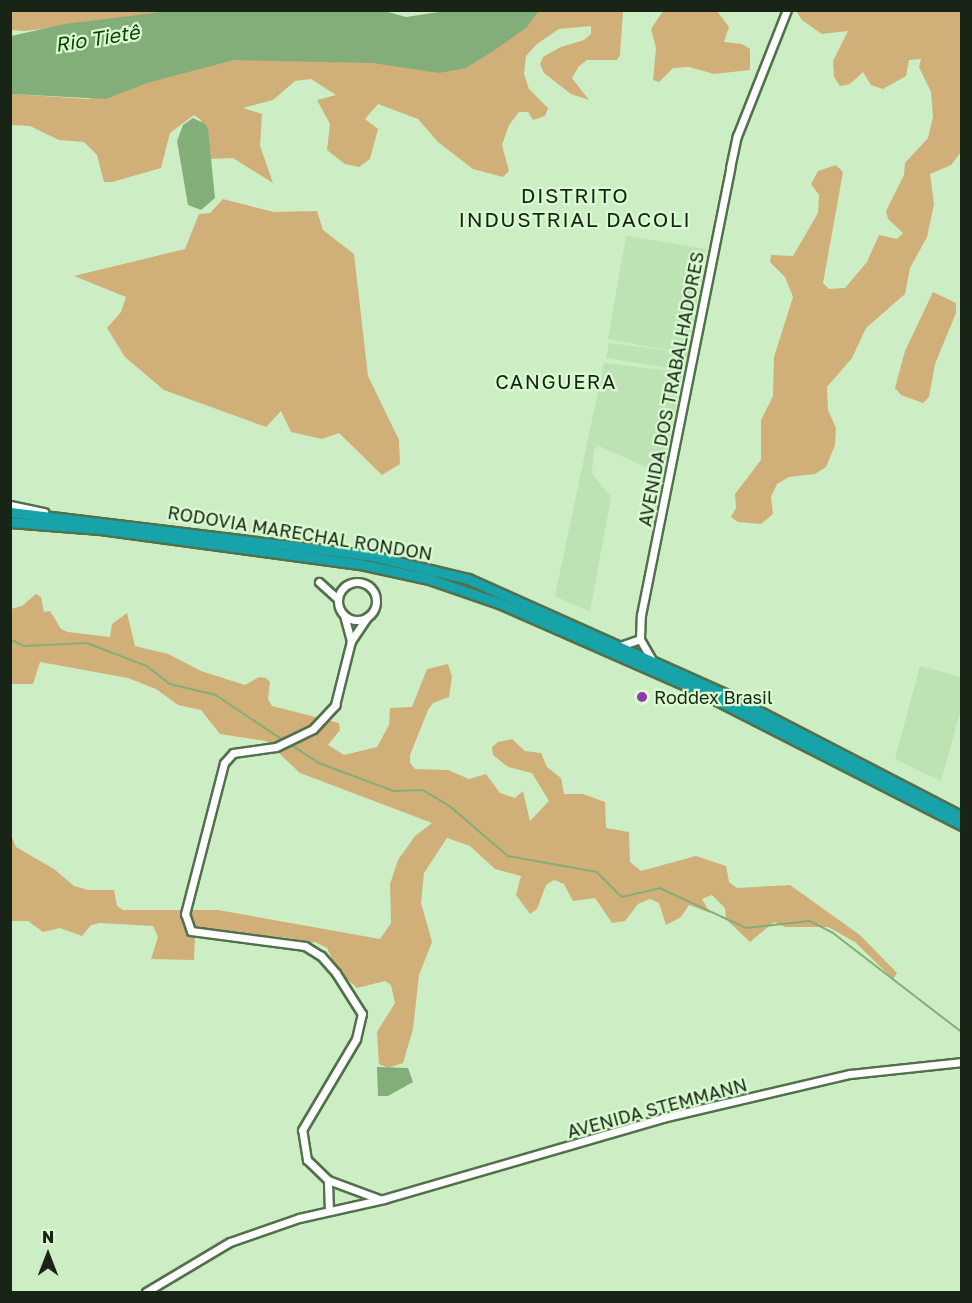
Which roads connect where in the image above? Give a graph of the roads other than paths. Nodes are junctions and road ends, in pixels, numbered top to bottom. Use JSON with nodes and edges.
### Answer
{"nodes":[{"id":1,"x":787,"y":10,"type":"edge"},
{"id":2,"x":10,"y":505,"type":"edge"},
{"id":3,"x":10,"y":512,"type":"edge"},
{"id":4,"x":76,"y":517,"type":"junction"},
{"id":5,"x":10,"y":522,"type":"edge"},
{"id":6,"x":319,"y":582,"type":"dead end"},
{"id":7,"x":338,"y":598,"type":"junction"},
{"id":8,"x":344,"y":615,"type":"junction"},
{"id":9,"x":366,"y":617,"type":"junction"},
{"id":10,"x":640,"y":639,"type":"junction"},
{"id":11,"x":351,"y":641,"type":"junction"},
{"id":12,"x":620,"y":646,"type":"junction"},
{"id":13,"x":652,"y":660,"type":"junction"},
{"id":14,"x":962,"y":817,"type":"edge"},
{"id":15,"x":962,"y":825,"type":"edge"},
{"id":16,"x":962,"y":1062,"type":"edge"},
{"id":17,"x":328,"y":1180,"type":"junction"},
{"id":18,"x":382,"y":1200,"type":"junction"},
{"id":19,"x":330,"y":1211,"type":"junction"},
{"id":20,"x":146,"y":1293,"type":"edge"}],
"edges":[{"from":1,"to":10,"type":"street","name":"AVENIDA DOS TRABALHADORES"},
{"from":2,"to":4,"type":"street"},
{"from":3,"to":4,"type":"highway","name":"RODOVIA MARECHAL RONDON"},
{"from":4,"to":12,"type":"highway","name":"RODOVIA MARECHAL RONDON"},
{"from":5,"to":15,"type":"highway","name":"RODOVIA MARECHAL RONDON"},
{"from":6,"to":7,"type":"street"},
{"from":7,"to":8,"type":"street"},
{"from":7,"to":9,"type":"street"},
{"from":8,"to":9,"type":"street"},
{"from":8,"to":11,"type":"street"},
{"from":9,"to":11,"type":"street"},
{"from":10,"to":12,"type":"street"},
{"from":10,"to":13,"type":"street"},
{"from":11,"to":17,"type":"street"},
{"from":12,"to":13,"type":"highway","name":"RODOVIA MARECHAL RONDON"},
{"from":13,"to":14,"type":"highway","name":"RODOVIA MARECHAL RONDON"},
{"from":16,"to":18,"type":"street","name":"AVENIDA STEMMANN"},
{"from":17,"to":18,"type":"street"},
{"from":17,"to":19,"type":"street"},
{"from":18,"to":19,"type":"street","name":"AVENIDA STEMMANN"},
{"from":19,"to":20,"type":"street","name":"AVENIDA STEMMANN"}]}
